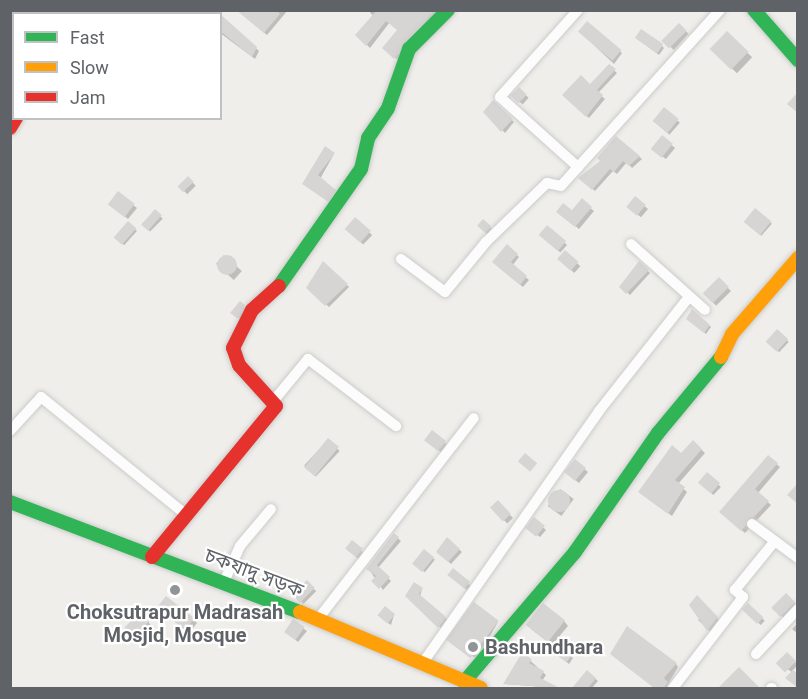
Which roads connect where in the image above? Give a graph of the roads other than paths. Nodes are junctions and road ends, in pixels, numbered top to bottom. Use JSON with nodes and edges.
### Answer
{"nodes":[{"id":1,"x":448,"y":10,"type":"edge"},
{"id":2,"x":578,"y":10,"type":"edge"},
{"id":3,"x":720,"y":10,"type":"edge"},
{"id":4,"x":754,"y":10,"type":"edge"},
{"id":5,"x":798,"y":60,"type":"edge"},
{"id":6,"x":578,"y":167,"type":"junction"},
{"id":7,"x":631,"y":244,"type":"dead end"},
{"id":8,"x":798,"y":258,"type":"edge"},
{"id":9,"x":401,"y":259,"type":"dead end"},
{"id":10,"x":689,"y":297,"type":"junction"},
{"id":11,"x":705,"y":310,"type":"dead end"},
{"id":12,"x":276,"y":399,"type":"junction"},
{"id":13,"x":474,"y":418,"type":"dead end"},
{"id":14,"x":396,"y":426,"type":"dead end"},
{"id":15,"x":10,"y":431,"type":"edge"},
{"id":16,"x":10,"y":502,"type":"edge"},
{"id":17,"x":271,"y":509,"type":"dead end"},
{"id":18,"x":186,"y":515,"type":"junction"},
{"id":19,"x":752,"y":524,"type":"dead end"},
{"id":20,"x":775,"y":541,"type":"junction"},
{"id":21,"x":152,"y":557,"type":"junction"},
{"id":22,"x":798,"y":558,"type":"edge"},
{"id":23,"x":224,"y":582,"type":"junction"},
{"id":24,"x":798,"y":609,"type":"edge"},
{"id":25,"x":318,"y":619,"type":"junction"},
{"id":26,"x":756,"y":654,"type":"dead end"},
{"id":27,"x":422,"y":664,"type":"junction"},
{"id":28,"x":464,"y":682,"type":"junction"},
{"id":29,"x":481,"y":688,"type":"edge"},
{"id":30,"x":673,"y":688,"type":"edge"}],
"edges":[{"from":1,"to":12,"type":"street"},
{"from":2,"to":6,"type":"street"},
{"from":3,"to":6,"type":"street"},
{"from":4,"to":5,"type":"street"},
{"from":6,"to":9,"type":"street"},
{"from":7,"to":10,"type":"street"},
{"from":8,"to":28,"type":"street"},
{"from":10,"to":11,"type":"street"},
{"from":10,"to":27,"type":"street"},
{"from":12,"to":14,"type":"street"},
{"from":12,"to":18,"type":"street"},
{"from":13,"to":25,"type":"street"},
{"from":15,"to":18,"type":"street"},
{"from":16,"to":21,"type":"street","name":"চকযাদু সড়ক"},
{"from":17,"to":23,"type":"street"},
{"from":18,"to":21,"type":"street"},
{"from":19,"to":20,"type":"street"},
{"from":20,"to":22,"type":"street"},
{"from":20,"to":30,"type":"street"},
{"from":21,"to":23,"type":"street","name":"চকযাদু সড়ক"},
{"from":23,"to":25,"type":"street","name":"চকযাদু সড়ক"},
{"from":24,"to":26,"type":"street"},
{"from":25,"to":27,"type":"street","name":"চকযাদু সড়ক"},
{"from":27,"to":28,"type":"street","name":"চকযাদু সড়ক"},
{"from":28,"to":29,"type":"street","name":"চকযাদু সড়ক"}]}
